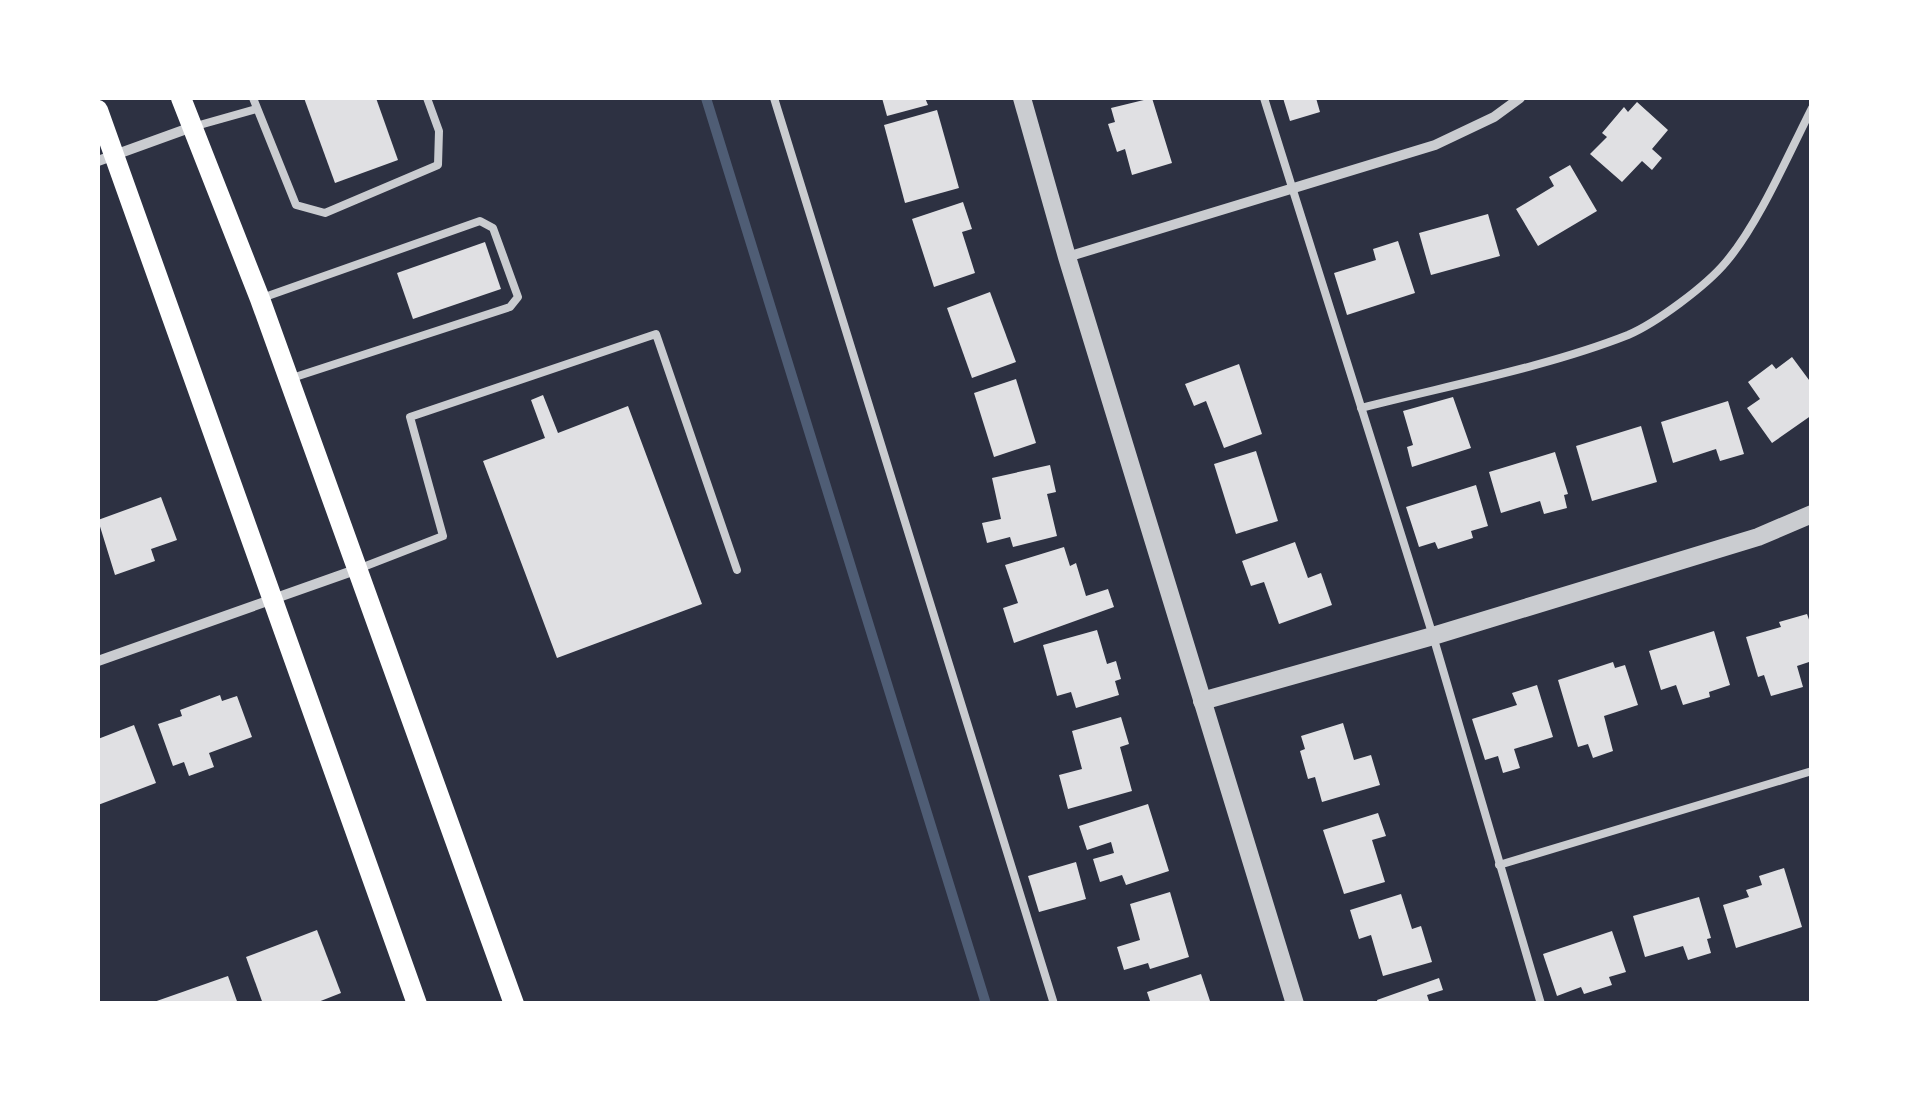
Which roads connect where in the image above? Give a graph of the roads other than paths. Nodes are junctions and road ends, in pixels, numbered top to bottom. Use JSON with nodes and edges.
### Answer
{"nodes":[{"id":1,"x":181,"y":98,"type":"edge"},
{"id":2,"x":253,"y":98,"type":"edge"},
{"id":3,"x":427,"y":98,"type":"edge"},
{"id":4,"x":774,"y":98,"type":"edge"},
{"id":5,"x":1022,"y":98,"type":"edge"},
{"id":6,"x":1264,"y":98,"type":"edge"},
{"id":7,"x":1520,"y":98,"type":"edge"},
{"id":8,"x":1812,"y":108,"type":"edge"},
{"id":9,"x":256,"y":109,"type":"junction"},
{"id":10,"x":98,"y":110,"type":"edge"},
{"id":11,"x":192,"y":128,"type":"junction"},
{"id":12,"x":106,"y":158,"type":"edge"},
{"id":13,"x":1292,"y":189,"type":"junction"},
{"id":14,"x":1067,"y":257,"type":"junction"},
{"id":15,"x":260,"y":299,"type":"junction"},
{"id":16,"x":289,"y":379,"type":"junction"},
{"id":17,"x":1361,"y":408,"type":"junction"},
{"id":18,"x":1812,"y":514,"type":"edge"},
{"id":19,"x":358,"y":570,"type":"junction"},
{"id":20,"x":737,"y":570,"type":"dead end"},
{"id":21,"x":274,"y":600,"type":"junction"},
{"id":22,"x":1433,"y":636,"type":"junction"},
{"id":23,"x":98,"y":661,"type":"edge"},
{"id":24,"x":1202,"y":700,"type":"junction"},
{"id":25,"x":1812,"y":771,"type":"edge"},
{"id":26,"x":1499,"y":865,"type":"junction"},
{"id":27,"x":418,"y":1004,"type":"edge"},
{"id":28,"x":514,"y":1004,"type":"edge"},
{"id":29,"x":1054,"y":1004,"type":"edge"},
{"id":30,"x":1296,"y":1004,"type":"edge"},
{"id":31,"x":1541,"y":1004,"type":"edge"}],
"edges":[{"from":1,"to":11,"type":"main road"},
{"from":2,"to":9,"type":"lane"},
{"from":3,"to":9,"type":"lane"},
{"from":4,"to":29,"type":"lane"},
{"from":5,"to":14,"type":"street"},
{"from":6,"to":13,"type":"lane"},
{"from":7,"to":13,"type":"street"},
{"from":8,"to":17,"type":"lane"},
{"from":9,"to":11,"type":"lane"},
{"from":10,"to":12,"type":"main road"},
{"from":11,"to":12,"type":"street"},
{"from":11,"to":15,"type":"main road"},
{"from":12,"to":21,"type":"main road"},
{"from":13,"to":14,"type":"street"},
{"from":13,"to":17,"type":"lane"},
{"from":14,"to":24,"type":"street"},
{"from":15,"to":16,"type":"main road"},
{"from":15,"to":16,"type":"lane"},
{"from":16,"to":19,"type":"main road"},
{"from":17,"to":22,"type":"lane"},
{"from":18,"to":22,"type":"street"},
{"from":19,"to":20,"type":"lane"},
{"from":19,"to":21,"type":"street"},
{"from":19,"to":28,"type":"main road"},
{"from":21,"to":23,"type":"street"},
{"from":21,"to":27,"type":"main road"},
{"from":22,"to":24,"type":"street"},
{"from":22,"to":26,"type":"lane"},
{"from":24,"to":30,"type":"street"},
{"from":25,"to":26,"type":"lane"},
{"from":26,"to":31,"type":"lane"}]}
